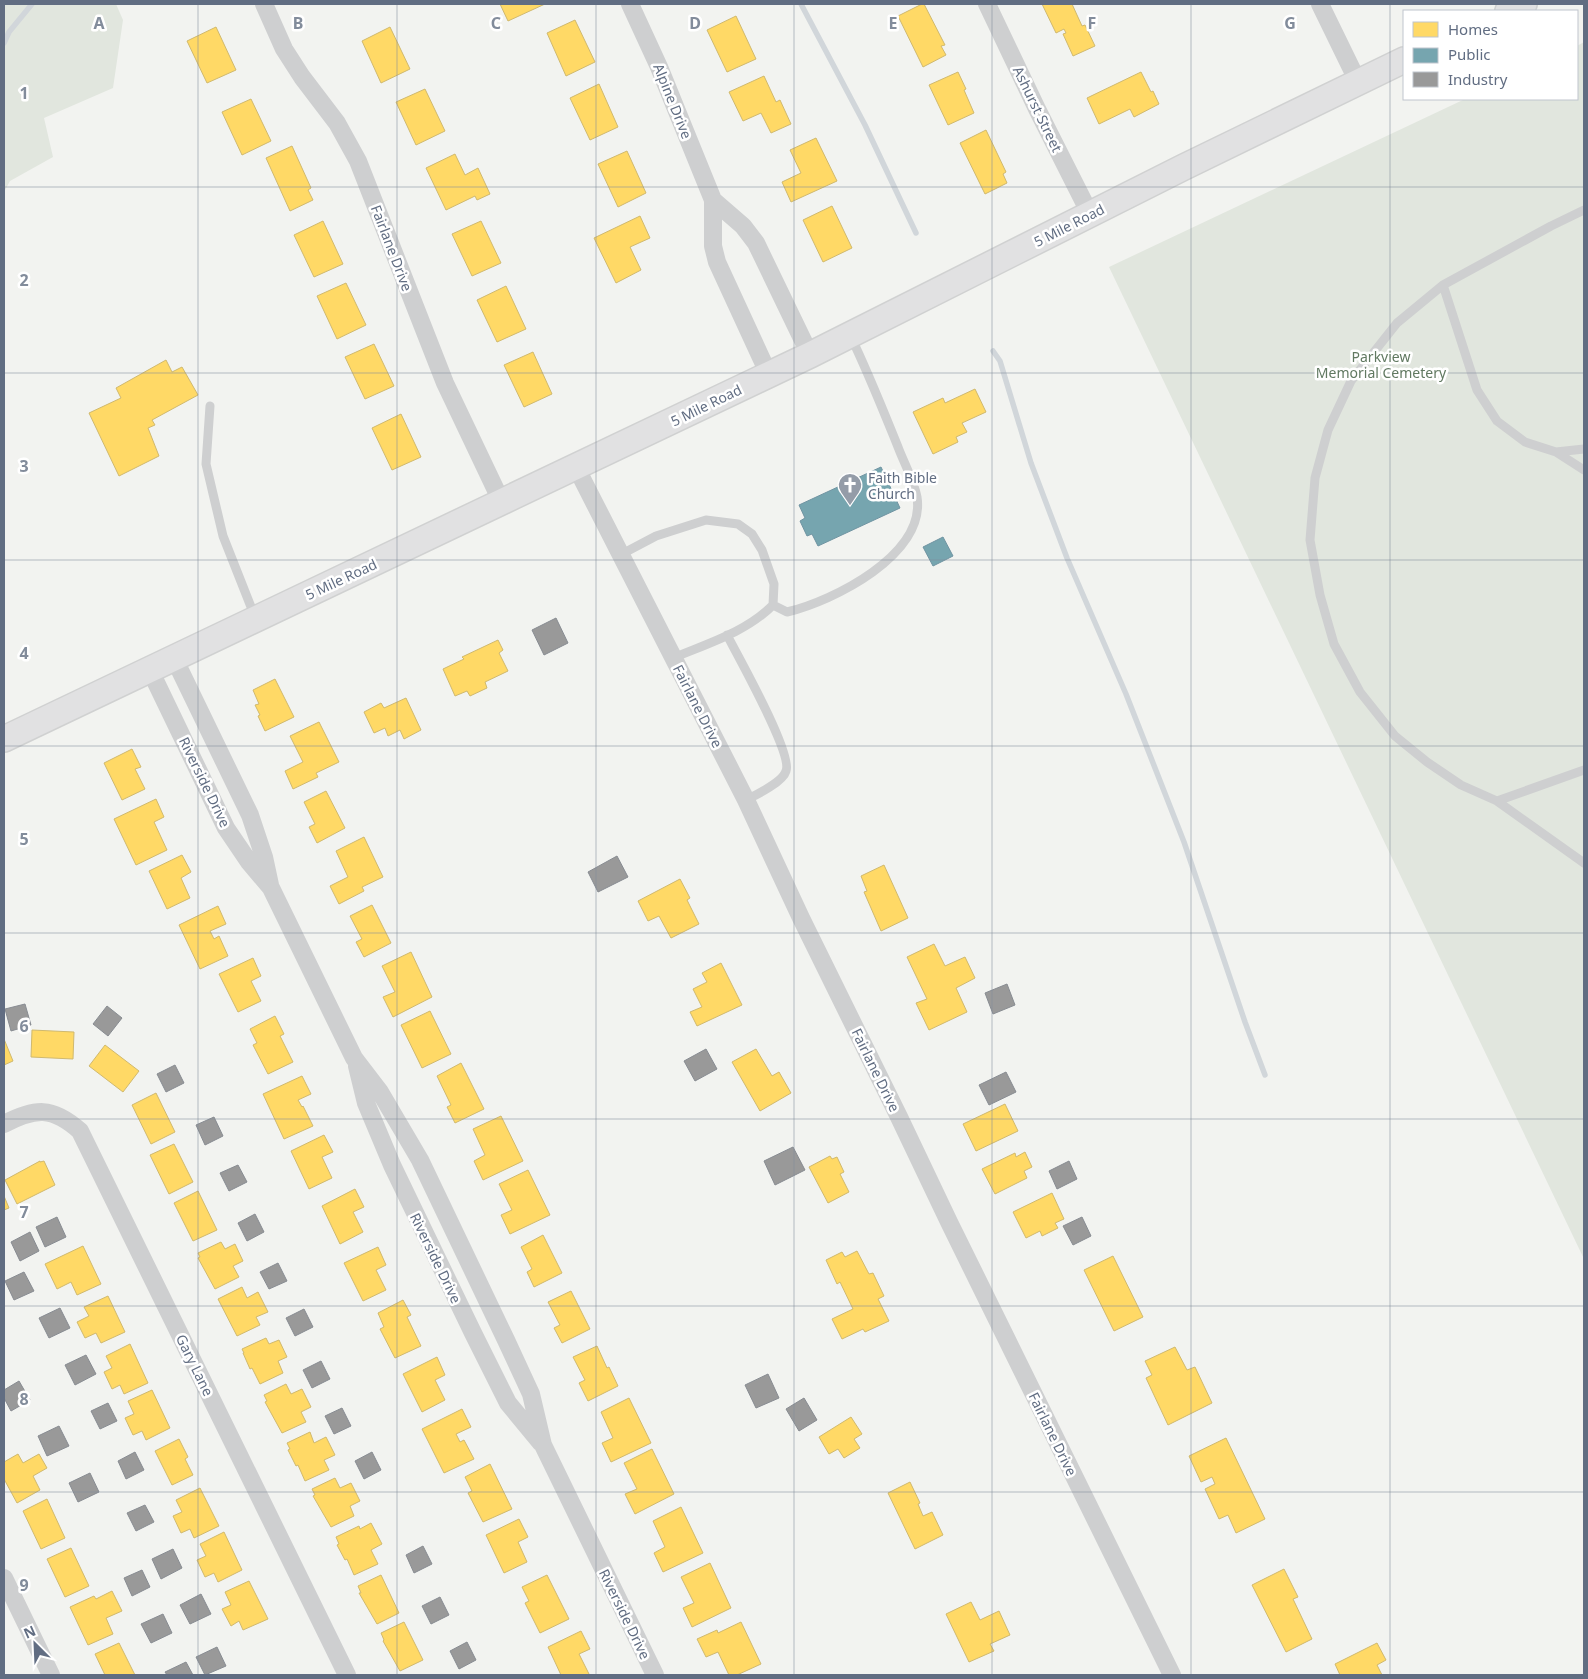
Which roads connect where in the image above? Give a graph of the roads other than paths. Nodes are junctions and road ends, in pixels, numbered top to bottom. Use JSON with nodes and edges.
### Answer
{"nodes":[{"id":1,"x":264,"y":4,"type":"edge"},
{"id":2,"x":630,"y":4,"type":"edge"},
{"id":3,"x":988,"y":4,"type":"edge"},
{"id":4,"x":1320,"y":4,"type":"edge"},
{"id":5,"x":1524,"y":4,"type":"edge"},
{"id":6,"x":1510,"y":10,"type":"edge"},
{"id":7,"x":1403,"y":60,"type":"edge"},
{"id":8,"x":1358,"y":82,"type":"junction"},
{"id":9,"x":713,"y":200,"type":"junction"},
{"id":10,"x":1584,"y":210,"type":"edge"},
{"id":11,"x":1090,"y":214,"type":"junction"},
{"id":12,"x":1443,"y":285,"type":"junction"},
{"id":13,"x":850,"y":335,"type":"junction"},
{"id":14,"x":810,"y":355,"type":"junction"},
{"id":15,"x":769,"y":375,"type":"junction"},
{"id":16,"x":210,"y":406,"type":"dead end"},
{"id":17,"x":1584,"y":449,"type":"edge"},
{"id":18,"x":1556,"y":452,"type":"junction"},
{"id":19,"x":576,"y":467,"type":"junction"},
{"id":20,"x":1584,"y":470,"type":"edge"},
{"id":21,"x":502,"y":502,"type":"junction"},
{"id":22,"x":620,"y":554,"type":"junction"},
{"id":23,"x":773,"y":604,"type":"junction"},
{"id":24,"x":256,"y":620,"type":"junction"},
{"id":25,"x":727,"y":635,"type":"junction"},
{"id":26,"x":174,"y":658,"type":"junction"},
{"id":27,"x":673,"y":658,"type":"junction"},
{"id":28,"x":150,"y":670,"type":"junction"},
{"id":29,"x":4,"y":739,"type":"edge"},
{"id":30,"x":1584,"y":770,"type":"edge"},
{"id":31,"x":746,"y":800,"type":"junction"},
{"id":32,"x":1497,"y":801,"type":"junction"},
{"id":33,"x":1584,"y":863,"type":"edge"},
{"id":34,"x":270,"y":888,"type":"junction"},
{"id":35,"x":354,"y":1058,"type":"junction"},
{"id":36,"x":4,"y":1124,"type":"edge"},
{"id":37,"x":543,"y":1445,"type":"junction"},
{"id":38,"x":4,"y":1578,"type":"edge"},
{"id":39,"x":51,"y":1675,"type":"edge"},
{"id":40,"x":347,"y":1675,"type":"edge"},
{"id":41,"x":655,"y":1675,"type":"edge"},
{"id":42,"x":1172,"y":1675,"type":"edge"}],
"edges":[{"from":1,"to":21,"type":"street","name":"Fairlane Drive"},
{"from":2,"to":9,"type":"street","name":"Alpine Drive"},
{"from":3,"to":11,"type":"street","name":"Ashurst Street"},
{"from":4,"to":8,"type":"street"},
{"from":5,"to":6,"type":"main road"},
{"from":7,"to":8,"type":"main road","name":"5 Mile Road"},
{"from":8,"to":11,"type":"main road","name":"5 Mile Road"},
{"from":9,"to":14,"type":"street","name":"Alpine Drive"},
{"from":9,"to":15,"type":"street","name":"Alpine Drive"},
{"from":10,"to":12,"type":"lane"},
{"from":11,"to":13,"type":"main road","name":"5 Mile Road"},
{"from":12,"to":18,"type":"lane"},
{"from":12,"to":32,"type":"lane"},
{"from":13,"to":14,"type":"main road","name":"5 Mile Road"},
{"from":13,"to":23,"type":"lane"},
{"from":14,"to":15,"type":"main road","name":"5 Mile Road"},
{"from":15,"to":19,"type":"main road","name":"5 Mile Road"},
{"from":16,"to":24,"type":"lane"},
{"from":17,"to":18,"type":"lane"},
{"from":18,"to":20,"type":"lane"},
{"from":19,"to":21,"type":"main road","name":"5 Mile Road"},
{"from":19,"to":22,"type":"street","name":"Fairlane Drive"},
{"from":21,"to":24,"type":"main road","name":"5 Mile Road"},
{"from":22,"to":23,"type":"lane"},
{"from":22,"to":27,"type":"street","name":"Fairlane Drive"},
{"from":23,"to":25,"type":"lane"},
{"from":24,"to":26,"type":"main road","name":"5 Mile Road"},
{"from":25,"to":27,"type":"lane"},
{"from":25,"to":31,"type":"lane"},
{"from":26,"to":28,"type":"main road","name":"5 Mile Road"},
{"from":26,"to":34,"type":"street","name":"Riverside Drive"},
{"from":27,"to":31,"type":"street","name":"Fairlane Drive"},
{"from":28,"to":29,"type":"main road","name":"5 Mile Road"},
{"from":28,"to":34,"type":"street","name":"Riverside Drive"},
{"from":30,"to":32,"type":"lane"},
{"from":31,"to":42,"type":"street","name":"Fairlane Drive"},
{"from":32,"to":33,"type":"lane"},
{"from":34,"to":35,"type":"street","name":"Riverside Drive"},
{"from":35,"to":37,"type":"street","name":"Riverside Drive"},
{"from":35,"to":37,"type":"street","name":"Riverside Drive"},
{"from":36,"to":40,"type":"street","name":"Gary Lane"},
{"from":37,"to":41,"type":"street","name":"Riverside Drive"},
{"from":38,"to":39,"type":"street"}]}
